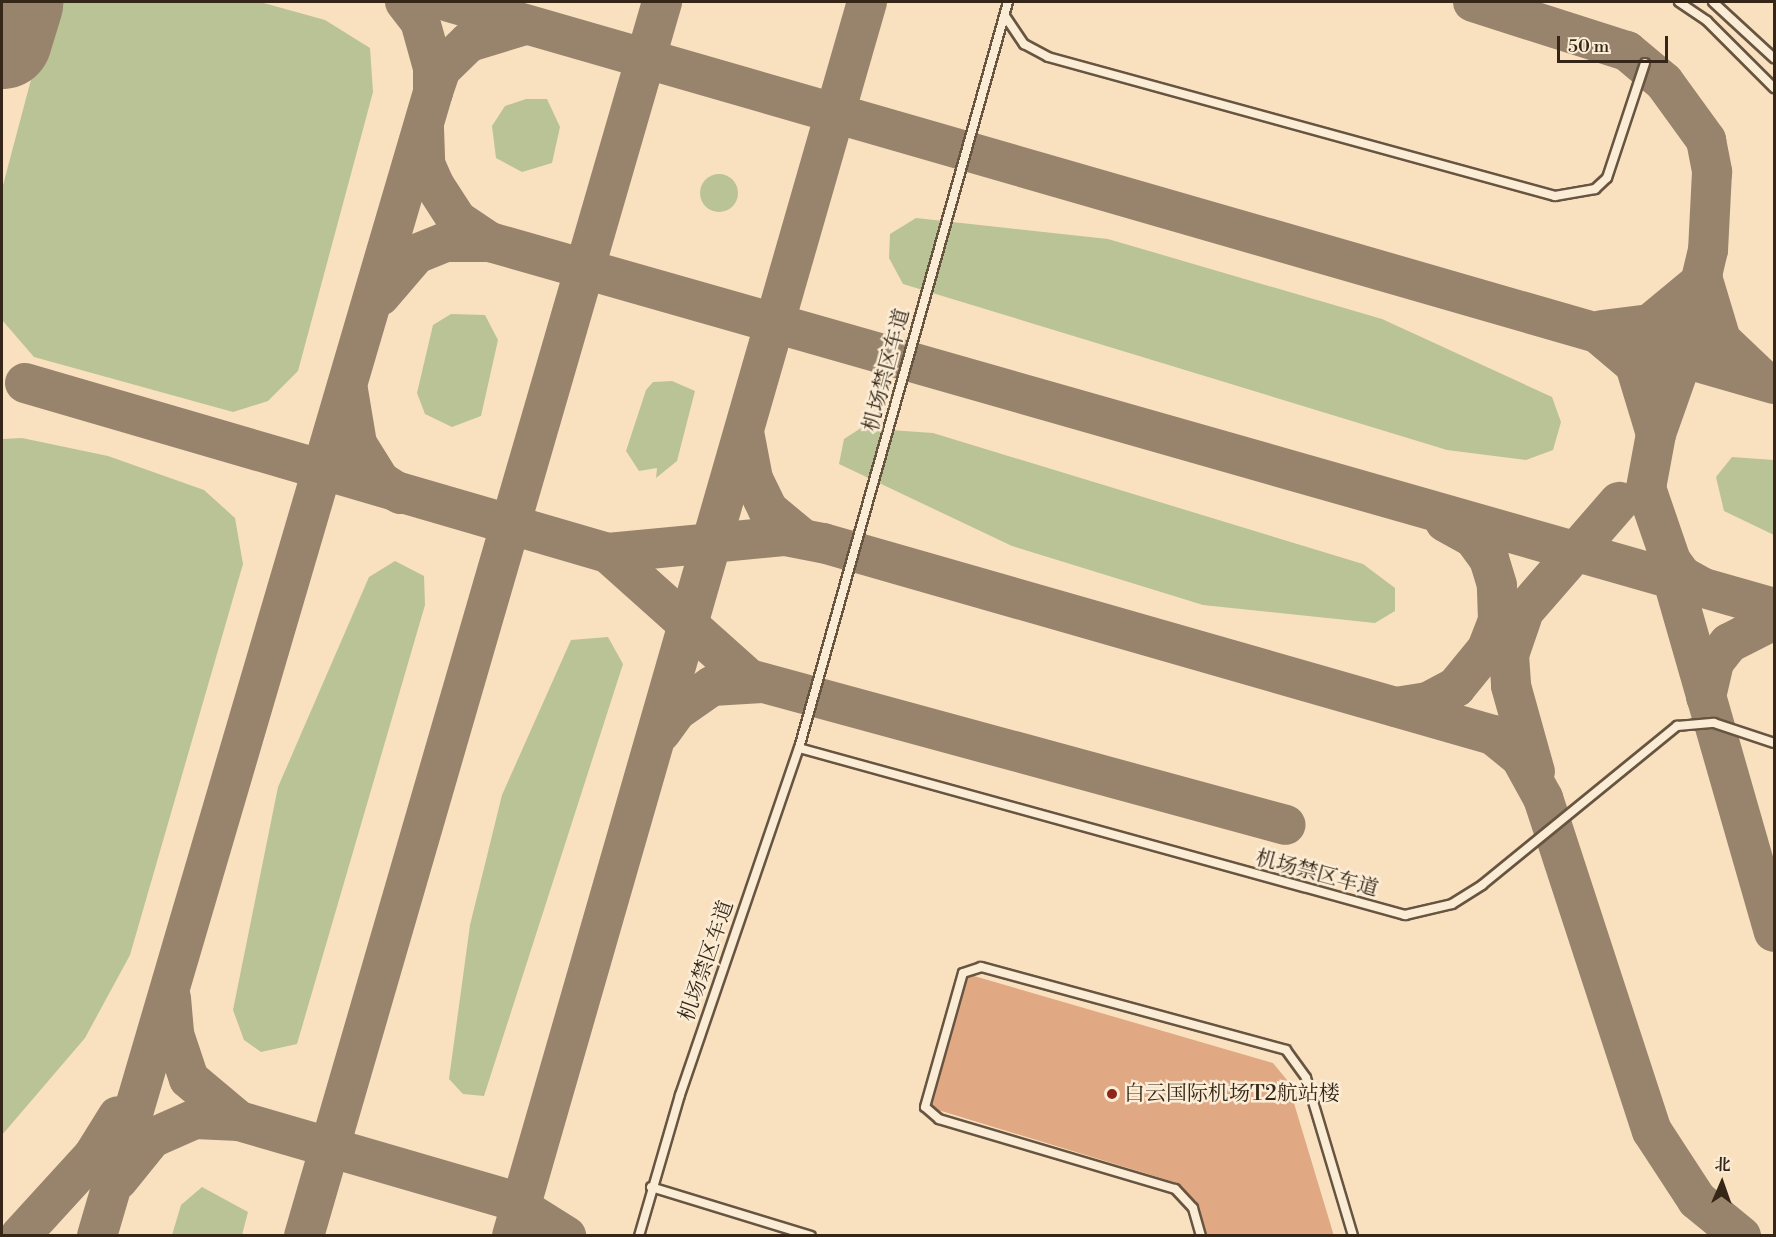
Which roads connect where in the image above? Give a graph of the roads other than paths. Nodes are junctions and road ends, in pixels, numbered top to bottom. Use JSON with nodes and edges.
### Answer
{"nodes":[{"id":1,"x":1008,"y":2,"type":"edge"},
{"id":2,"x":1679,"y":2,"type":"edge"},
{"id":3,"x":1713,"y":2,"type":"edge"},
{"id":4,"x":1005,"y":16,"type":"junction"},
{"id":5,"x":1774,"y":58,"type":"edge"},
{"id":6,"x":1645,"y":63,"type":"dead end"},
{"id":7,"x":1774,"y":88,"type":"edge"},
{"id":8,"x":1774,"y":743,"type":"edge"},
{"id":9,"x":799,"y":748,"type":"junction"},
{"id":10,"x":651,"y":1186,"type":"junction"},
{"id":11,"x":639,"y":1236,"type":"edge"},
{"id":12,"x":811,"y":1236,"type":"edge"},
{"id":13,"x":1201,"y":1236,"type":"edge"},
{"id":14,"x":1353,"y":1236,"type":"edge"}],
"edges":[{"from":1,"to":4,"type":"lane","name":"机场禁区车道"},
{"from":2,"to":7,"type":"lane"},
{"from":3,"to":5,"type":"lane"},
{"from":4,"to":6,"type":"lane"},
{"from":4,"to":9,"type":"lane","name":"机场禁区车道"},
{"from":8,"to":9,"type":"lane","name":"机场禁区车道"},
{"from":9,"to":10,"type":"lane","name":"机场禁区车道"},
{"from":10,"to":11,"type":"lane","name":"机场禁区车道"},
{"from":10,"to":12,"type":"lane"},
{"from":13,"to":14,"type":"lane"}]}
